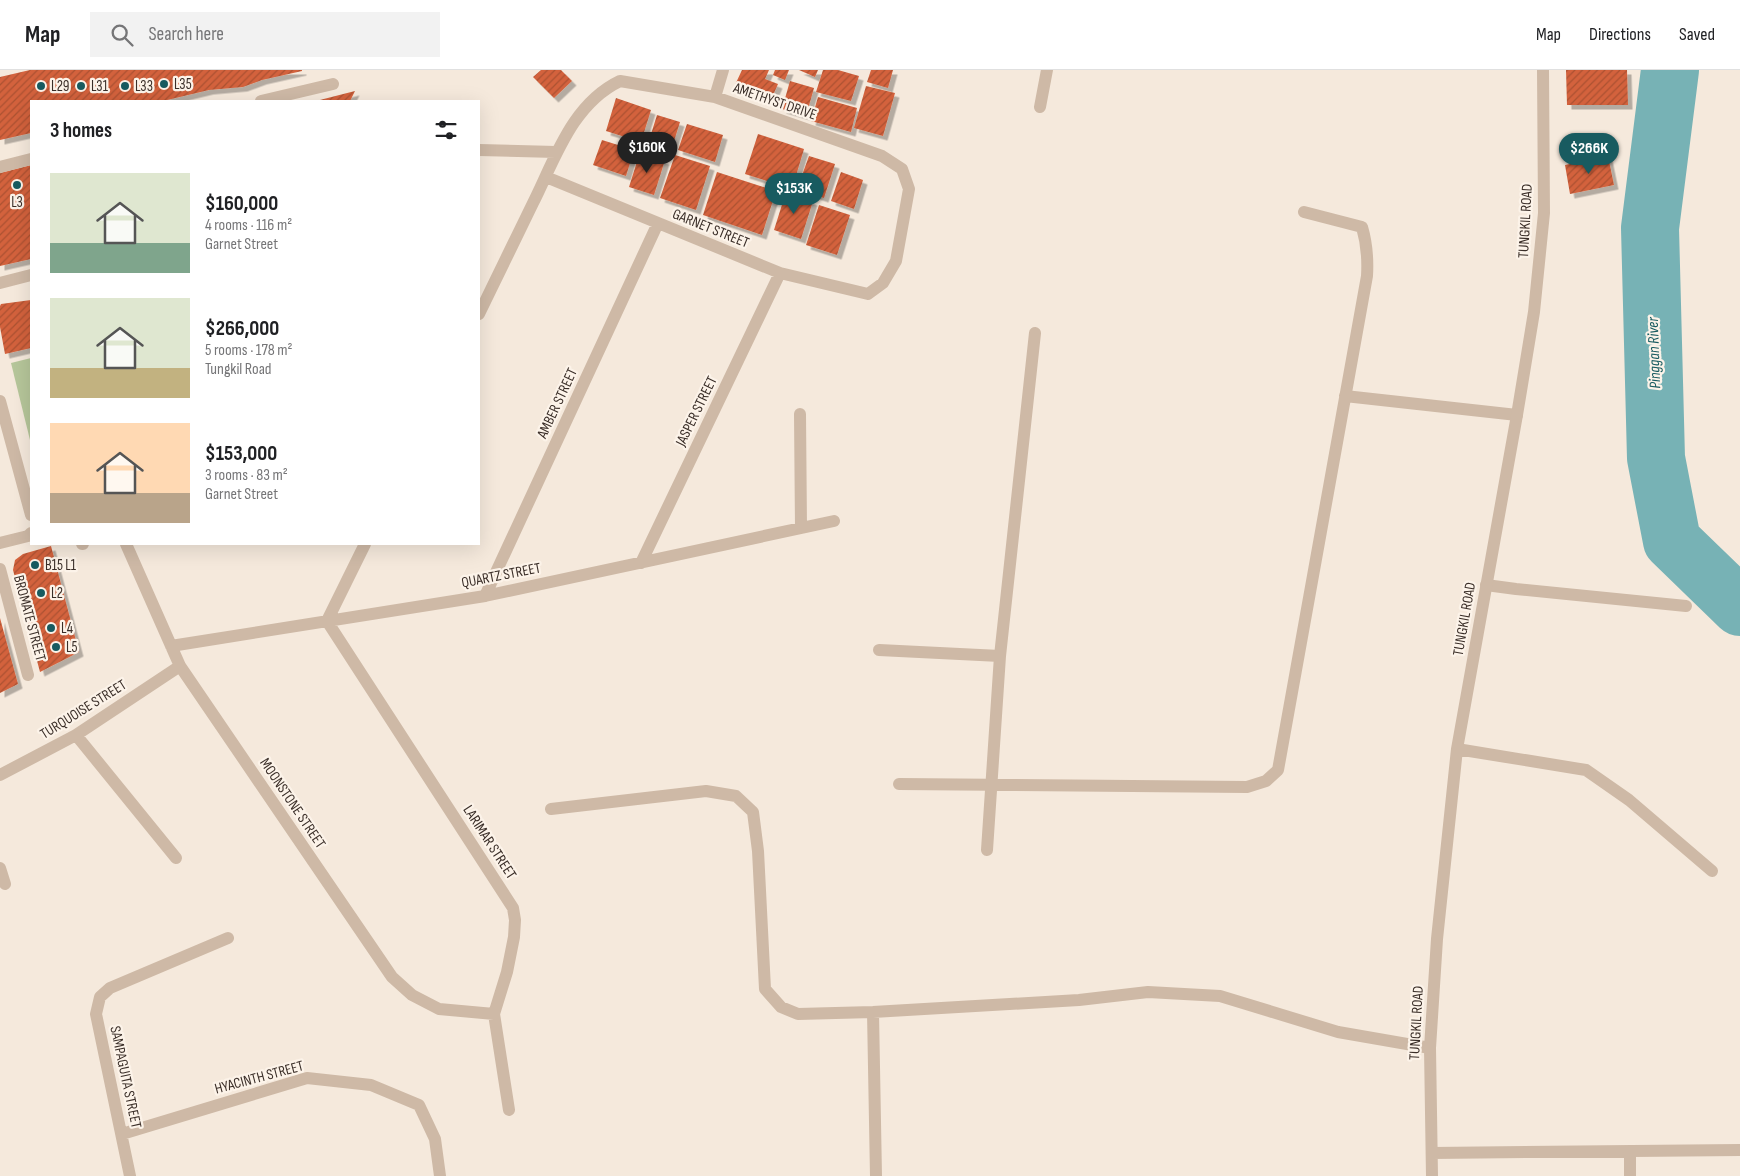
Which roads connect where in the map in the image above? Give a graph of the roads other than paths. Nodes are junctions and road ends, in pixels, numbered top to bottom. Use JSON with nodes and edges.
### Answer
{"nodes":[{"id":1,"x":722,"y":70,"type":"edge"},
{"id":2,"x":1047,"y":70,"type":"edge"},
{"id":3,"x":1543,"y":70,"type":"edge"},
{"id":4,"x":332,"y":84,"type":"dead end"},
{"id":5,"x":715,"y":97,"type":"junction"},
{"id":6,"x":265,"y":100,"type":"edge"},
{"id":7,"x":1040,"y":107,"type":"dead end"},
{"id":8,"x":480,"y":150,"type":"edge"},
{"id":9,"x":556,"y":152,"type":"junction"},
{"id":10,"x":30,"y":159,"type":"edge"},
{"id":11,"x":0,"y":167,"type":"edge"},
{"id":12,"x":546,"y":177,"type":"junction"},
{"id":13,"x":1304,"y":212,"type":"dead end"},
{"id":14,"x":658,"y":223,"type":"junction"},
{"id":15,"x":780,"y":273,"type":"junction"},
{"id":16,"x":30,"y":275,"type":"edge"},
{"id":17,"x":0,"y":283,"type":"edge"},
{"id":18,"x":868,"y":294,"type":"joint"},
{"id":19,"x":480,"y":312,"type":"edge"},
{"id":20,"x":1036,"y":333,"type":"dead end"},
{"id":21,"x":1345,"y":396,"type":"junction"},
{"id":22,"x":0,"y":401,"type":"edge"},
{"id":23,"x":800,"y":414,"type":"dead end"},
{"id":24,"x":1517,"y":415,"type":"junction"},
{"id":25,"x":3,"y":426,"type":"edge"},
{"id":26,"x":30,"y":512,"type":"edge"},
{"id":27,"x":834,"y":522,"type":"dead end"},
{"id":28,"x":801,"y":528,"type":"junction"},
{"id":29,"x":30,"y":534,"type":"edge"},
{"id":30,"x":0,"y":543,"type":"edge"},
{"id":31,"x":126,"y":545,"type":"edge"},
{"id":32,"x":365,"y":545,"type":"edge"},
{"id":33,"x":641,"y":563,"type":"junction"},
{"id":34,"x":0,"y":569,"type":"edge"},
{"id":35,"x":1486,"y":585,"type":"junction"},
{"id":36,"x":485,"y":596,"type":"junction"},
{"id":37,"x":1686,"y":606,"type":"dead end"},
{"id":38,"x":327,"y":621,"type":"junction"},
{"id":39,"x":171,"y":646,"type":"junction"},
{"id":40,"x":879,"y":650,"type":"dead end"},
{"id":41,"x":1000,"y":656,"type":"junction"},
{"id":42,"x":180,"y":666,"type":"junction"},
{"id":43,"x":28,"y":675,"type":"dead end"},
{"id":44,"x":76,"y":735,"type":"junction"},
{"id":45,"x":1457,"y":748,"type":"junction"},
{"id":46,"x":0,"y":775,"type":"edge"},
{"id":47,"x":899,"y":784,"type":"dead end"},
{"id":48,"x":991,"y":785,"type":"junction"},
{"id":49,"x":551,"y":809,"type":"dead end"},
{"id":50,"x":987,"y":850,"type":"dead end"},
{"id":51,"x":176,"y":858,"type":"dead end"},
{"id":52,"x":0,"y":868,"type":"edge"},
{"id":53,"x":1712,"y":870,"type":"dead end"},
{"id":54,"x":5,"y":884,"type":"dead end"},
{"id":55,"x":228,"y":938,"type":"dead end"},
{"id":56,"x":873,"y":1012,"type":"junction"},
{"id":57,"x":494,"y":1014,"type":"junction"},
{"id":58,"x":1430,"y":1048,"type":"junction"},
{"id":59,"x":509,"y":1110,"type":"dead end"},
{"id":60,"x":122,"y":1134,"type":"junction"},
{"id":61,"x":1740,"y":1150,"type":"edge"},
{"id":62,"x":1630,"y":1151,"type":"junction"},
{"id":63,"x":1432,"y":1153,"type":"junction"},
{"id":64,"x":130,"y":1176,"type":"edge"},
{"id":65,"x":440,"y":1176,"type":"edge"},
{"id":66,"x":876,"y":1176,"type":"edge"},
{"id":67,"x":1432,"y":1176,"type":"edge"},
{"id":68,"x":1630,"y":1176,"type":"edge"}],
"edges":[{"from":1,"to":5,"type":"street"},
{"from":2,"to":7,"type":"street"},
{"from":3,"to":24,"type":"street","name":"TUNGKIL ROAD"},
{"from":4,"to":6,"type":"street"},
{"from":5,"to":9,"type":"street","name":"AMETHYST DRIVE"},
{"from":5,"to":18,"type":"street","name":"AMETHYST DRIVE"},
{"from":8,"to":9,"type":"street"},
{"from":9,"to":12,"type":"street","name":"AMETHYST DRIVE"},
{"from":10,"to":11,"type":"street"},
{"from":12,"to":14,"type":"street","name":"GARNET STREET"},
{"from":12,"to":19,"type":"street","name":"AMETHYST DRIVE"},
{"from":13,"to":21,"type":"street"},
{"from":14,"to":15,"type":"street","name":"GARNET STREET"},
{"from":14,"to":36,"type":"street","name":"AMBER STREET"},
{"from":15,"to":18,"type":"street","name":"GARNET STREET"},
{"from":15,"to":33,"type":"street","name":"JASPER STREET"},
{"from":16,"to":17,"type":"street"},
{"from":20,"to":41,"type":"street"},
{"from":21,"to":24,"type":"street"},
{"from":21,"to":48,"type":"street"},
{"from":22,"to":25,"type":"street"},
{"from":23,"to":28,"type":"street"},
{"from":24,"to":35,"type":"street","name":"TUNGKIL ROAD"},
{"from":25,"to":26,"type":"street"},
{"from":27,"to":28,"type":"street","name":"QUARTZ STREET"},
{"from":28,"to":33,"type":"street","name":"QUARTZ STREET"},
{"from":29,"to":30,"type":"street"},
{"from":31,"to":39,"type":"street","name":"MOONSTONE STREET"},
{"from":32,"to":38,"type":"street"},
{"from":33,"to":36,"type":"street","name":"QUARTZ STREET"},
{"from":34,"to":43,"type":"street","name":"BROMATE STREET"},
{"from":35,"to":37,"type":"street"},
{"from":35,"to":45,"type":"street","name":"TUNGKIL ROAD"},
{"from":36,"to":38,"type":"street","name":"QUARTZ STREET"},
{"from":38,"to":39,"type":"street","name":"QUARTZ STREET"},
{"from":38,"to":57,"type":"street","name":"LARIMAR STREET"},
{"from":39,"to":42,"type":"street","name":"MOONSTONE STREET"},
{"from":40,"to":41,"type":"street"},
{"from":41,"to":48,"type":"street"},
{"from":42,"to":44,"type":"street","name":"TURQUOISE STREET"},
{"from":42,"to":57,"type":"street","name":"MOONSTONE STREET"},
{"from":44,"to":46,"type":"street","name":"TURQUOISE STREET"},
{"from":44,"to":51,"type":"street"},
{"from":45,"to":53,"type":"street"},
{"from":45,"to":58,"type":"street","name":"TUNGKIL ROAD"},
{"from":47,"to":48,"type":"street"},
{"from":48,"to":50,"type":"street"},
{"from":49,"to":56,"type":"street"},
{"from":52,"to":54,"type":"street"},
{"from":55,"to":60,"type":"street","name":"SAMPAGUITA STREET"},
{"from":56,"to":58,"type":"street"},
{"from":56,"to":66,"type":"street"},
{"from":57,"to":59,"type":"street","name":"LARIMAR STREET"},
{"from":58,"to":63,"type":"street","name":"TUNGKIL ROAD"},
{"from":60,"to":64,"type":"street","name":"SAMPAGUITA STREET"},
{"from":60,"to":65,"type":"street","name":"HYACINTH STREET"},
{"from":61,"to":62,"type":"street"},
{"from":62,"to":63,"type":"street"},
{"from":62,"to":68,"type":"street"},
{"from":63,"to":67,"type":"street","name":"TUNGKIL ROAD"}]}
